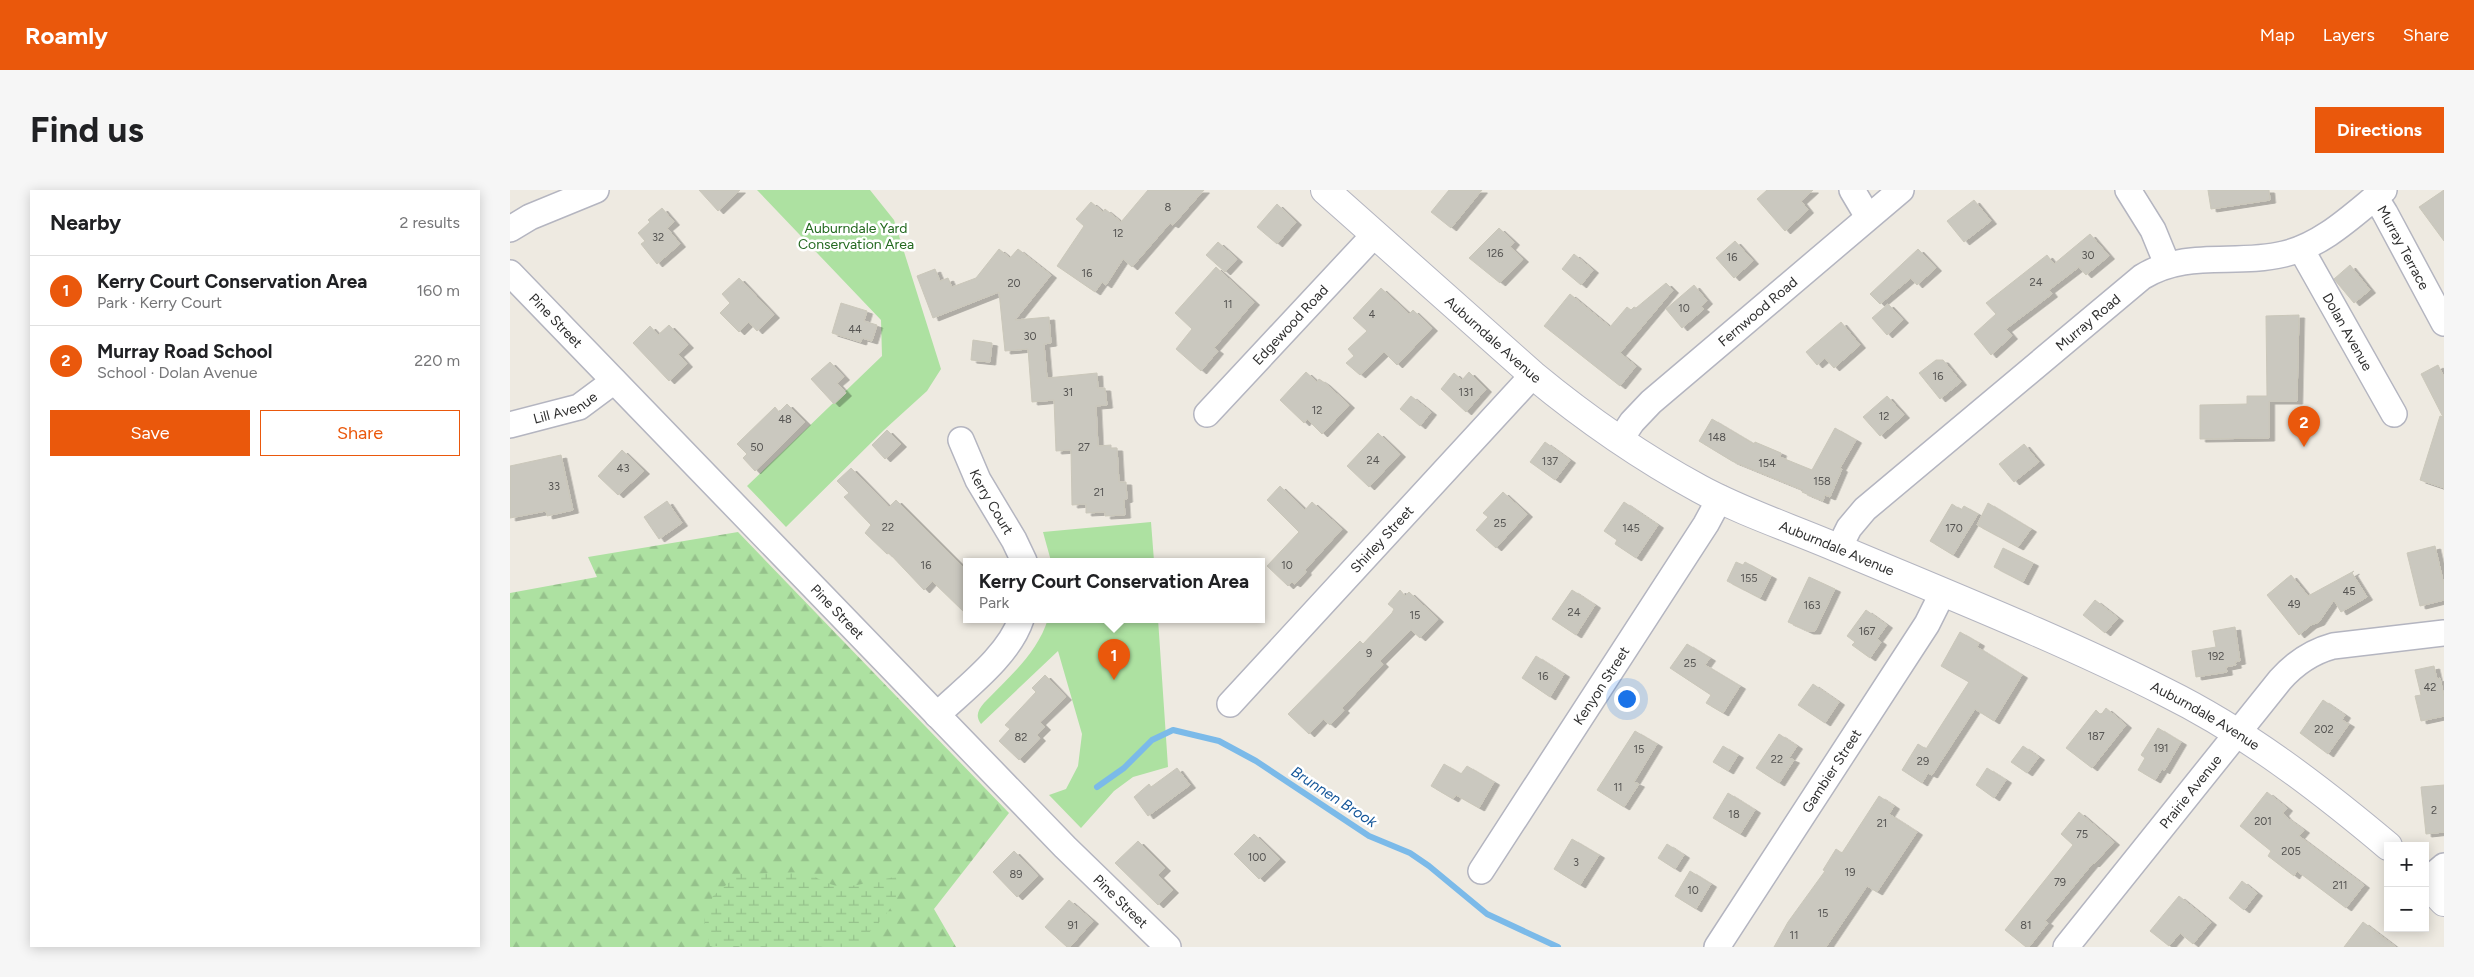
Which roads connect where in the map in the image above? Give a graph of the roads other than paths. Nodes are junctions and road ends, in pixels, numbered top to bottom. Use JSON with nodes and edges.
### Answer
{"nodes":[{"id":1,"x":596,"y":190,"type":"edge"},
{"id":2,"x":1325,"y":190,"type":"edge"},
{"id":3,"x":1852,"y":190,"type":"edge"},
{"id":4,"x":1901,"y":190,"type":"edge"},
{"id":5,"x":2128,"y":190,"type":"edge"},
{"id":6,"x":2379,"y":194,"type":"edge"},
{"id":7,"x":1868,"y":217,"type":"junction"},
{"id":8,"x":510,"y":229,"type":"edge"},
{"id":9,"x":1375,"y":234,"type":"junction"},
{"id":10,"x":2301,"y":249,"type":"junction"},
{"id":11,"x":2167,"y":264,"type":"junction"},
{"id":12,"x":510,"y":272,"type":"edge"},
{"id":13,"x":2444,"y":323,"type":"edge"},
{"id":14,"x":1533,"y":375,"type":"junction"},
{"id":15,"x":614,"y":381,"type":"junction"},
{"id":16,"x":1207,"y":414,"type":"dead end"},
{"id":17,"x":2394,"y":414,"type":"dead end"},
{"id":18,"x":510,"y":425,"type":"edge"},
{"id":19,"x":961,"y":440,"type":"dead end"},
{"id":20,"x":1620,"y":440,"type":"junction"},
{"id":21,"x":1720,"y":498,"type":"junction"},
{"id":22,"x":1839,"y":548,"type":"junction"},
{"id":23,"x":1023,"y":558,"type":"edge"},
{"id":24,"x":1942,"y":592,"type":"junction"},
{"id":25,"x":1019,"y":623,"type":"edge"},
{"id":26,"x":2444,"y":633,"type":"edge"},
{"id":27,"x":1230,"y":704,"type":"dead end"},
{"id":28,"x":937,"y":715,"type":"junction"},
{"id":29,"x":2238,"y":734,"type":"junction"},
{"id":30,"x":2384,"y":843,"type":"edge"},
{"id":31,"x":2444,"y":866,"type":"edge"},
{"id":32,"x":1481,"y":871,"type":"dead end"},
{"id":33,"x":2429,"y":879,"type":"edge"},
{"id":34,"x":2429,"y":886,"type":"edge"},
{"id":35,"x":2444,"y":902,"type":"edge"},
{"id":36,"x":1168,"y":947,"type":"edge"},
{"id":37,"x":1717,"y":947,"type":"edge"},
{"id":38,"x":2066,"y":947,"type":"edge"}],
"edges":[{"from":1,"to":8,"type":"street"},
{"from":2,"to":9,"type":"street","name":"Auburndale Avenue"},
{"from":3,"to":7,"type":"street"},
{"from":4,"to":7,"type":"street","name":"Fernwood Road"},
{"from":5,"to":11,"type":"street"},
{"from":6,"to":10,"type":"street","name":"Murray Road"},
{"from":6,"to":13,"type":"street","name":"Murray Terrace"},
{"from":7,"to":20,"type":"street","name":"Fernwood Road"},
{"from":9,"to":14,"type":"street","name":"Auburndale Avenue"},
{"from":9,"to":16,"type":"street","name":"Edgewood Road"},
{"from":10,"to":11,"type":"street","name":"Murray Road"},
{"from":10,"to":17,"type":"street","name":"Dolan Avenue"},
{"from":11,"to":22,"type":"street","name":"Murray Road"},
{"from":12,"to":15,"type":"street","name":"Pine Street"},
{"from":14,"to":20,"type":"street","name":"Auburndale Avenue"},
{"from":14,"to":27,"type":"street","name":"Shirley Street"},
{"from":15,"to":18,"type":"street","name":"Lill Avenue"},
{"from":15,"to":28,"type":"street","name":"Pine Street"},
{"from":19,"to":23,"type":"street","name":"Kerry Court"},
{"from":20,"to":21,"type":"street","name":"Auburndale Avenue"},
{"from":21,"to":22,"type":"street","name":"Auburndale Avenue"},
{"from":21,"to":32,"type":"street","name":"Kenyon Street"},
{"from":22,"to":24,"type":"street","name":"Auburndale Avenue"},
{"from":24,"to":29,"type":"street","name":"Auburndale Avenue"},
{"from":24,"to":37,"type":"street","name":"Gambier Street"},
{"from":25,"to":28,"type":"street"},
{"from":26,"to":29,"type":"street","name":"Prairie Avenue"},
{"from":28,"to":36,"type":"street","name":"Pine Street"},
{"from":29,"to":30,"type":"street","name":"Auburndale Avenue"},
{"from":29,"to":38,"type":"street","name":"Prairie Avenue"},
{"from":31,"to":33,"type":"street"},
{"from":34,"to":35,"type":"street"}]}
